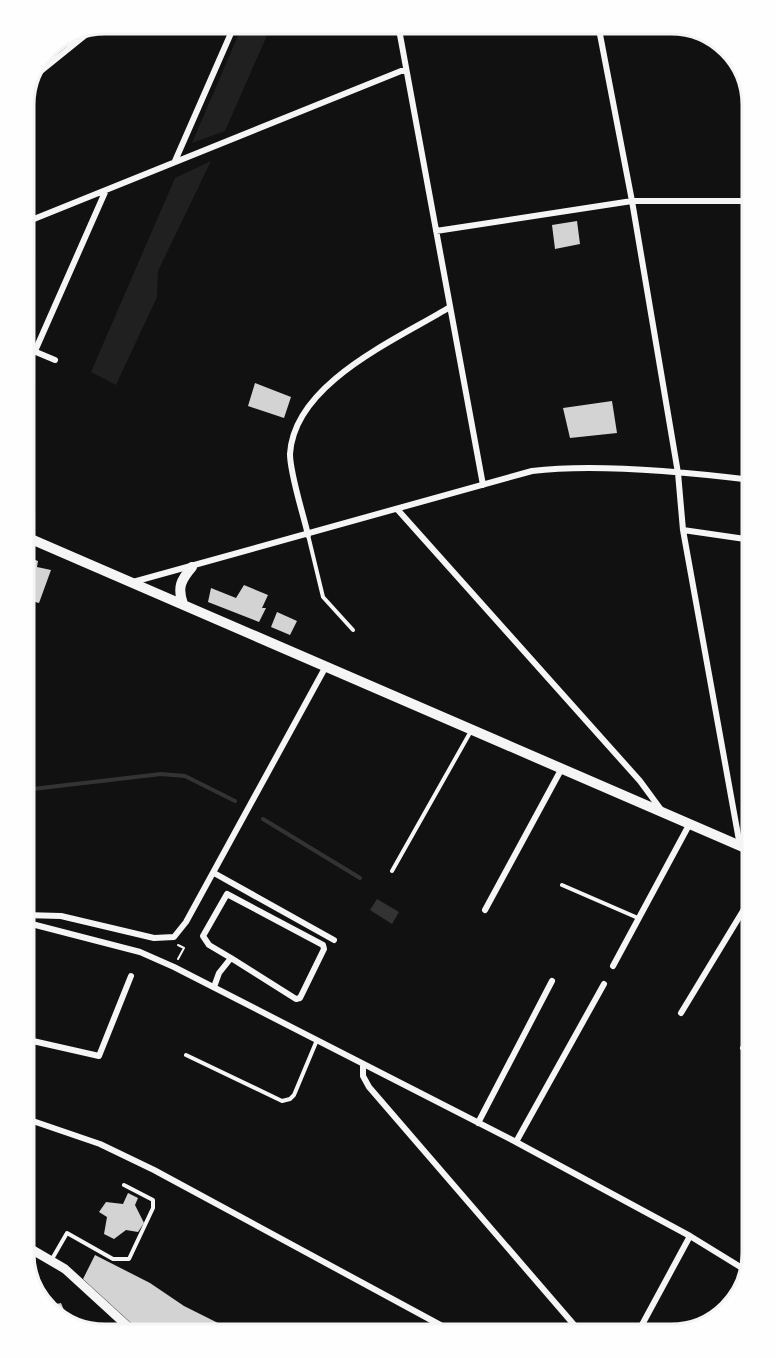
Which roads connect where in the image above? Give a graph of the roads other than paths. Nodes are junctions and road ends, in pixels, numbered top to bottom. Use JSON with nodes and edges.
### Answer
{"nodes":[{"id":1,"x":231,"y":34,"type":"edge"},
{"id":2,"x":400,"y":35,"type":"edge"},
{"id":3,"x":600,"y":35,"type":"edge"},
{"id":4,"x":82,"y":38,"type":"edge"},
{"id":5,"x":46,"y":67,"type":"edge"},
{"id":6,"x":406,"y":69,"type":"junction"},
{"id":7,"x":175,"y":161,"type":"junction"},
{"id":8,"x":106,"y":190,"type":"junction"},
{"id":9,"x":632,"y":201,"type":"junction"},
{"id":10,"x":742,"y":201,"type":"edge"},
{"id":11,"x":35,"y":219,"type":"edge"},
{"id":12,"x":436,"y":231,"type":"junction"},
{"id":13,"x":450,"y":307,"type":"junction"},
{"id":14,"x":35,"y":351,"type":"joint"},
{"id":15,"x":55,"y":360,"type":"dead end"},
{"id":16,"x":678,"y":473,"type":"junction"},
{"id":17,"x":742,"y":479,"type":"edge"},
{"id":18,"x":483,"y":485,"type":"junction"},
{"id":19,"x":397,"y":509,"type":"junction"},
{"id":20,"x":683,"y":530,"type":"junction"},
{"id":21,"x":308,"y":535,"type":"junction"},
{"id":22,"x":742,"y":539,"type":"edge"},
{"id":23,"x":35,"y":540,"type":"edge"},
{"id":24,"x":192,"y":567,"type":"junction"},
{"id":25,"x":133,"y":582,"type":"junction"},
{"id":26,"x":183,"y":604,"type":"junction"},
{"id":27,"x":352,"y":630,"type":"dead end"},
{"id":28,"x":325,"y":668,"type":"junction"},
{"id":29,"x":472,"y":730,"type":"junction"},
{"id":30,"x":562,"y":768,"type":"junction"},
{"id":31,"x":664,"y":814,"type":"junction"},
{"id":32,"x":689,"y":825,"type":"junction"},
{"id":33,"x":740,"y":846,"type":"joint"},
{"id":34,"x":392,"y":871,"type":"dead end"},
{"id":35,"x":214,"y":873,"type":"junction"},
{"id":36,"x":562,"y":885,"type":"dead end"},
{"id":37,"x":485,"y":910,"type":"dead end"},
{"id":38,"x":742,"y":912,"type":"edge"},
{"id":39,"x":34,"y":915,"type":"edge"},
{"id":40,"x":638,"y":918,"type":"junction"},
{"id":41,"x":34,"y":924,"type":"edge"},
{"id":42,"x":334,"y":940,"type":"dead end"},
{"id":43,"x":231,"y":958,"type":"junction"},
{"id":44,"x":613,"y":966,"type":"dead end"},
{"id":45,"x":131,"y":976,"type":"dead end"},
{"id":46,"x":552,"y":981,"type":"dead end"},
{"id":47,"x":604,"y":984,"type":"dead end"},
{"id":48,"x":214,"y":987,"type":"junction"},
{"id":49,"x":681,"y":1013,"type":"dead end"},
{"id":50,"x":317,"y":1040,"type":"junction"},
{"id":51,"x":34,"y":1041,"type":"edge"},
{"id":52,"x":186,"y":1055,"type":"dead end"},
{"id":53,"x":363,"y":1064,"type":"junction"},
{"id":54,"x":34,"y":1121,"type":"edge"},
{"id":55,"x":478,"y":1123,"type":"junction"},
{"id":56,"x":516,"y":1142,"type":"junction"},
{"id":57,"x":124,"y":1185,"type":"dead end"},
{"id":58,"x":690,"y":1236,"type":"junction"},
{"id":59,"x":34,"y":1251,"type":"edge"},
{"id":60,"x":51,"y":1260,"type":"junction"},
{"id":61,"x":740,"y":1267,"type":"edge"},
{"id":62,"x":123,"y":1322,"type":"edge"},
{"id":63,"x":438,"y":1324,"type":"edge"},
{"id":64,"x":573,"y":1324,"type":"edge"},
{"id":65,"x":642,"y":1324,"type":"edge"}],
"edges":[{"from":1,"to":7,"type":"street"},
{"from":2,"to":6,"type":"street"},
{"from":3,"to":9,"type":"street"},
{"from":4,"to":5,"type":"street"},
{"from":6,"to":7,"type":"street"},
{"from":6,"to":12,"type":"street"},
{"from":7,"to":8,"type":"street"},
{"from":8,"to":11,"type":"street"},
{"from":8,"to":14,"type":"street"},
{"from":9,"to":10,"type":"street"},
{"from":9,"to":12,"type":"street"},
{"from":9,"to":16,"type":"street"},
{"from":12,"to":13,"type":"street"},
{"from":13,"to":18,"type":"street"},
{"from":13,"to":21,"type":"street"},
{"from":14,"to":15,"type":"street"},
{"from":16,"to":17,"type":"street"},
{"from":16,"to":18,"type":"street"},
{"from":16,"to":20,"type":"street"},
{"from":18,"to":19,"type":"street"},
{"from":19,"to":21,"type":"street"},
{"from":19,"to":31,"type":"street"},
{"from":20,"to":22,"type":"street"},
{"from":20,"to":33,"type":"street"},
{"from":21,"to":24,"type":"street"},
{"from":21,"to":27,"type":"lane"},
{"from":23,"to":25,"type":"main road"},
{"from":24,"to":25,"type":"street"},
{"from":24,"to":26,"type":"main road"},
{"from":25,"to":26,"type":"main road"},
{"from":26,"to":28,"type":"main road"},
{"from":28,"to":29,"type":"main road"},
{"from":28,"to":35,"type":"street"},
{"from":29,"to":30,"type":"main road"},
{"from":29,"to":34,"type":"lane"},
{"from":30,"to":31,"type":"main road"},
{"from":30,"to":37,"type":"street"},
{"from":31,"to":32,"type":"main road"},
{"from":32,"to":33,"type":"main road"},
{"from":32,"to":40,"type":"street"},
{"from":35,"to":39,"type":"street"},
{"from":35,"to":42,"type":"street"},
{"from":36,"to":40,"type":"lane"},
{"from":38,"to":49,"type":"street"},
{"from":40,"to":44,"type":"street"},
{"from":41,"to":48,"type":"street"},
{"from":43,"to":43,"type":"street"},
{"from":43,"to":48,"type":"street"},
{"from":45,"to":51,"type":"street"},
{"from":46,"to":55,"type":"street"},
{"from":47,"to":56,"type":"street"},
{"from":48,"to":50,"type":"street"},
{"from":50,"to":52,"type":"lane"},
{"from":50,"to":53,"type":"street"},
{"from":53,"to":55,"type":"street"},
{"from":53,"to":64,"type":"street"},
{"from":54,"to":63,"type":"street"},
{"from":55,"to":56,"type":"street"},
{"from":56,"to":58,"type":"street"},
{"from":57,"to":60,"type":"lane"},
{"from":58,"to":61,"type":"street"},
{"from":58,"to":65,"type":"street"},
{"from":59,"to":60,"type":"main road"},
{"from":60,"to":62,"type":"main road"}]}
